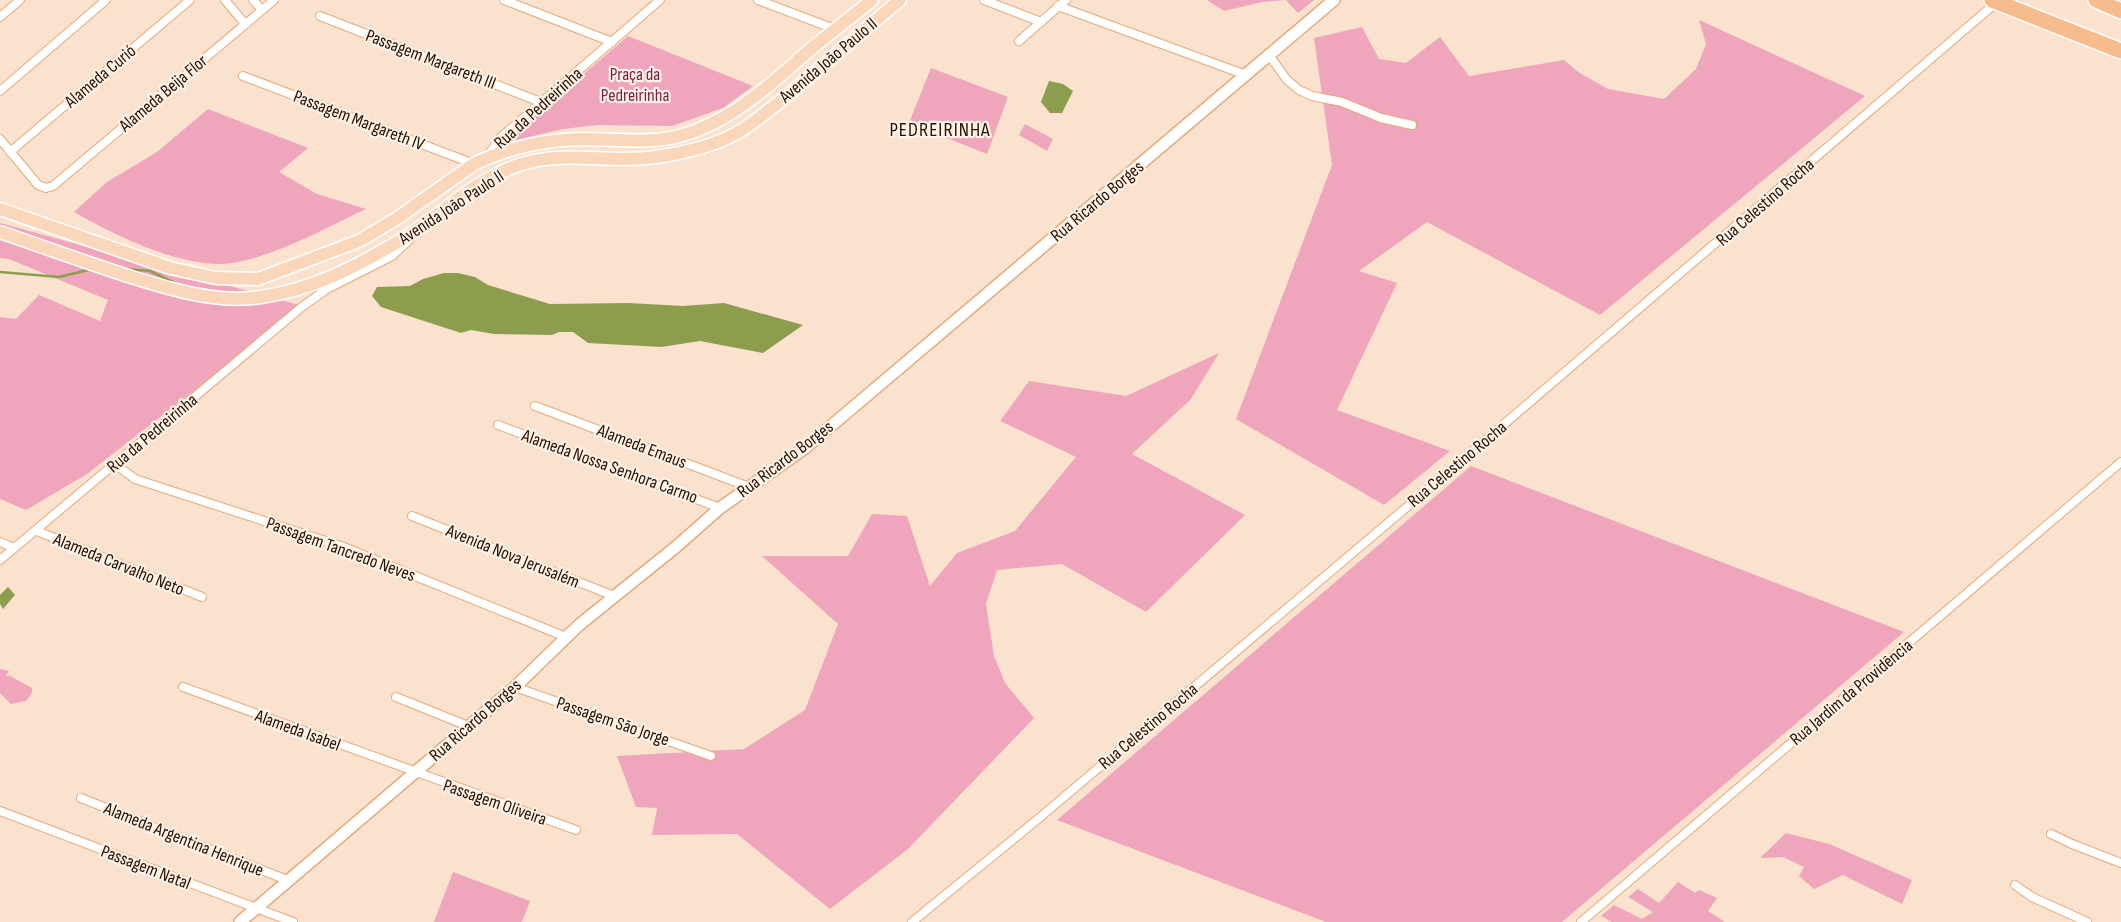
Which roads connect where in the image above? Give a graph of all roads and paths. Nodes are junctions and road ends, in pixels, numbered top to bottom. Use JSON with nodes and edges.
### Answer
{"nodes":[{"id":1,"x":20,"y":0,"type":"edge"},
{"id":2,"x":106,"y":0,"type":"edge"},
{"id":3,"x":190,"y":0,"type":"edge"},
{"id":4,"x":225,"y":0,"type":"edge"},
{"id":5,"x":253,"y":0,"type":"edge"},
{"id":6,"x":274,"y":0,"type":"edge"},
{"id":7,"x":504,"y":0,"type":"edge"},
{"id":8,"x":660,"y":0,"type":"edge"},
{"id":9,"x":758,"y":0,"type":"edge"},
{"id":10,"x":872,"y":0,"type":"edge"},
{"id":11,"x":900,"y":0,"type":"edge"},
{"id":12,"x":984,"y":0,"type":"edge"},
{"id":13,"x":1066,"y":0,"type":"edge"},
{"id":14,"x":1334,"y":0,"type":"edge"},
{"id":15,"x":2096,"y":0,"type":"edge"},
{"id":16,"x":1995,"y":1,"type":"edge"},
{"id":17,"x":1058,"y":6,"type":"junction"},
{"id":18,"x":262,"y":10,"type":"junction"},
{"id":19,"x":2121,"y":10,"type":"edge"},
{"id":20,"x":320,"y":16,"type":"dead end"},
{"id":21,"x":0,"y":17,"type":"edge"},
{"id":22,"x":1041,"y":22,"type":"junction"},
{"id":23,"x":245,"y":24,"type":"junction"},
{"id":24,"x":837,"y":30,"type":"junction"},
{"id":25,"x":1019,"y":41,"type":"dead end"},
{"id":26,"x":612,"y":42,"type":"junction"},
{"id":27,"x":2121,"y":51,"type":"edge"},
{"id":28,"x":1269,"y":55,"type":"junction"},
{"id":29,"x":1246,"y":75,"type":"junction"},
{"id":30,"x":243,"y":76,"type":"dead end"},
{"id":31,"x":0,"y":91,"type":"edge"},
{"id":32,"x":543,"y":103,"type":"junction"},
{"id":33,"x":1412,"y":126,"type":"dead end"},
{"id":34,"x":0,"y":139,"type":"edge"},
{"id":35,"x":10,"y":152,"type":"junction"},
{"id":36,"x":486,"y":158,"type":"junction"},
{"id":37,"x":474,"y":164,"type":"junction"},
{"id":38,"x":0,"y":209,"type":"edge"},
{"id":39,"x":416,"y":231,"type":"junction"},
{"id":40,"x":0,"y":232,"type":"edge"},
{"id":41,"x":535,"y":406,"type":"dead end"},
{"id":42,"x":498,"y":425,"type":"dead end"},
{"id":43,"x":2121,"y":462,"type":"edge"},
{"id":44,"x":115,"y":464,"type":"junction"},
{"id":45,"x":749,"y":487,"type":"junction"},
{"id":46,"x":720,"y":508,"type":"junction"},
{"id":47,"x":412,"y":516,"type":"dead end"},
{"id":48,"x":36,"y":531,"type":"junction"},
{"id":49,"x":0,"y":542,"type":"edge"},
{"id":50,"x":14,"y":548,"type":"junction"},
{"id":51,"x":0,"y":560,"type":"edge"},
{"id":52,"x":614,"y":596,"type":"junction"},
{"id":53,"x":202,"y":597,"type":"dead end"},
{"id":54,"x":566,"y":637,"type":"junction"},
{"id":55,"x":516,"y":687,"type":"junction"},
{"id":56,"x":183,"y":688,"type":"dead end"},
{"id":57,"x":396,"y":697,"type":"dead end"},
{"id":58,"x":468,"y":726,"type":"junction"},
{"id":59,"x":711,"y":756,"type":"dead end"},
{"id":60,"x":413,"y":773,"type":"junction"},
{"id":61,"x":80,"y":798,"type":"dead end"},
{"id":62,"x":0,"y":811,"type":"edge"},
{"id":63,"x":576,"y":830,"type":"dead end"},
{"id":64,"x":2051,"y":834,"type":"dead end"},
{"id":65,"x":2121,"y":863,"type":"edge"},
{"id":66,"x":287,"y":880,"type":"junction"},
{"id":67,"x":2015,"y":885,"type":"dead end"},
{"id":68,"x":254,"y":909,"type":"junction"},
{"id":69,"x":240,"y":922,"type":"edge"},
{"id":70,"x":293,"y":922,"type":"edge"},
{"id":71,"x":912,"y":922,"type":"edge"},
{"id":72,"x":1581,"y":922,"type":"edge"},
{"id":73,"x":2087,"y":922,"type":"edge"}],
"edges":[{"from":1,"to":21,"type":"street"},
{"from":2,"to":31,"type":"street"},
{"from":3,"to":35,"type":"street","name":"Alameda Curió"},
{"from":4,"to":23,"type":"street"},
{"from":5,"to":18,"type":"street"},
{"from":6,"to":18,"type":"street","name":"Alameda Beija Flor"},
{"from":7,"to":26,"type":"street"},
{"from":8,"to":26,"type":"street","name":"Rua da Pedreirinha"},
{"from":9,"to":24,"type":"street"},
{"from":10,"to":24,"type":"main road","name":"Avenida João Paulo II"},
{"from":11,"to":39,"type":"main road","name":"Avenida João Paulo II"},
{"from":12,"to":22,"type":"street"},
{"from":13,"to":17,"type":"street"},
{"from":14,"to":28,"type":"street","name":"Rua Ricardo Borges"},
{"from":15,"to":19,"type":"highway"},
{"from":16,"to":27,"type":"highway"},
{"from":16,"to":71,"type":"street","name":"Rua Celestino Rocha"},
{"from":17,"to":22,"type":"street"},
{"from":17,"to":29,"type":"street"},
{"from":18,"to":23,"type":"street","name":"Alameda Beija Flor"},
{"from":20,"to":32,"type":"street","name":"Passagem Margareth III"},
{"from":22,"to":25,"type":"street"},
{"from":23,"to":35,"type":"street","name":"Alameda Beija Flor"},
{"from":24,"to":36,"type":"main road","name":"Avenida João Paulo II"},
{"from":26,"to":32,"type":"street","name":"Rua da Pedreirinha"},
{"from":28,"to":29,"type":"street","name":"Rua Ricardo Borges"},
{"from":28,"to":33,"type":"street"},
{"from":29,"to":45,"type":"street","name":"Rua Ricardo Borges"},
{"from":30,"to":37,"type":"street","name":"Passagem Margareth IV"},
{"from":32,"to":36,"type":"street","name":"Rua da Pedreirinha"},
{"from":34,"to":35,"type":"street"},
{"from":36,"to":37,"type":"main road","name":"Avenida João Paulo II"},
{"from":37,"to":38,"type":"main road","name":"Avenida João Paulo II"},
{"from":39,"to":40,"type":"main road","name":"Avenida João Paulo II"},
{"from":39,"to":44,"type":"street","name":"Rua da Pedreirinha"},
{"from":41,"to":45,"type":"street","name":"Alameda Emaus"},
{"from":42,"to":46,"type":"street","name":"Alameda Nossa Senhora Carmo"},
{"from":43,"to":72,"type":"street","name":"Rua Jardim da Providência"},
{"from":44,"to":48,"type":"street","name":"Rua da Pedreirinha"},
{"from":44,"to":54,"type":"street","name":"Passagem Tancredo Neves"},
{"from":45,"to":46,"type":"street","name":"Rua Ricardo Borges"},
{"from":46,"to":52,"type":"street","name":"Rua Ricardo Borges"},
{"from":47,"to":52,"type":"street","name":"Avenida Nova Jerusalém"},
{"from":48,"to":50,"type":"street","name":"Rua da Pedreirinha"},
{"from":48,"to":53,"type":"street","name":"Alameda Carvalho Neto"},
{"from":49,"to":50,"type":"street"},
{"from":50,"to":51,"type":"street","name":"Rua da Pedreirinha"},
{"from":52,"to":54,"type":"street","name":"Rua Ricardo Borges"},
{"from":54,"to":55,"type":"street","name":"Rua Ricardo Borges"},
{"from":55,"to":58,"type":"street","name":"Rua Ricardo Borges"},
{"from":55,"to":59,"type":"street","name":"Passagem São Jorge"},
{"from":56,"to":60,"type":"street","name":"Alameda Isabel"},
{"from":57,"to":58,"type":"street"},
{"from":58,"to":60,"type":"street","name":"Rua Ricardo Borges"},
{"from":60,"to":63,"type":"street","name":"Passagem Oliveira"},
{"from":60,"to":66,"type":"street","name":"Rua Ricardo Borges"},
{"from":61,"to":66,"type":"street","name":"Alameda Argentina Henrique"},
{"from":62,"to":68,"type":"street","name":"Passagem Natal"},
{"from":64,"to":65,"type":"street"},
{"from":66,"to":68,"type":"street","name":"Rua Ricardo Borges"},
{"from":67,"to":73,"type":"street"},
{"from":68,"to":69,"type":"street","name":"Rua Ricardo Borges"},
{"from":68,"to":70,"type":"street","name":"Passagem Natal"}]}
